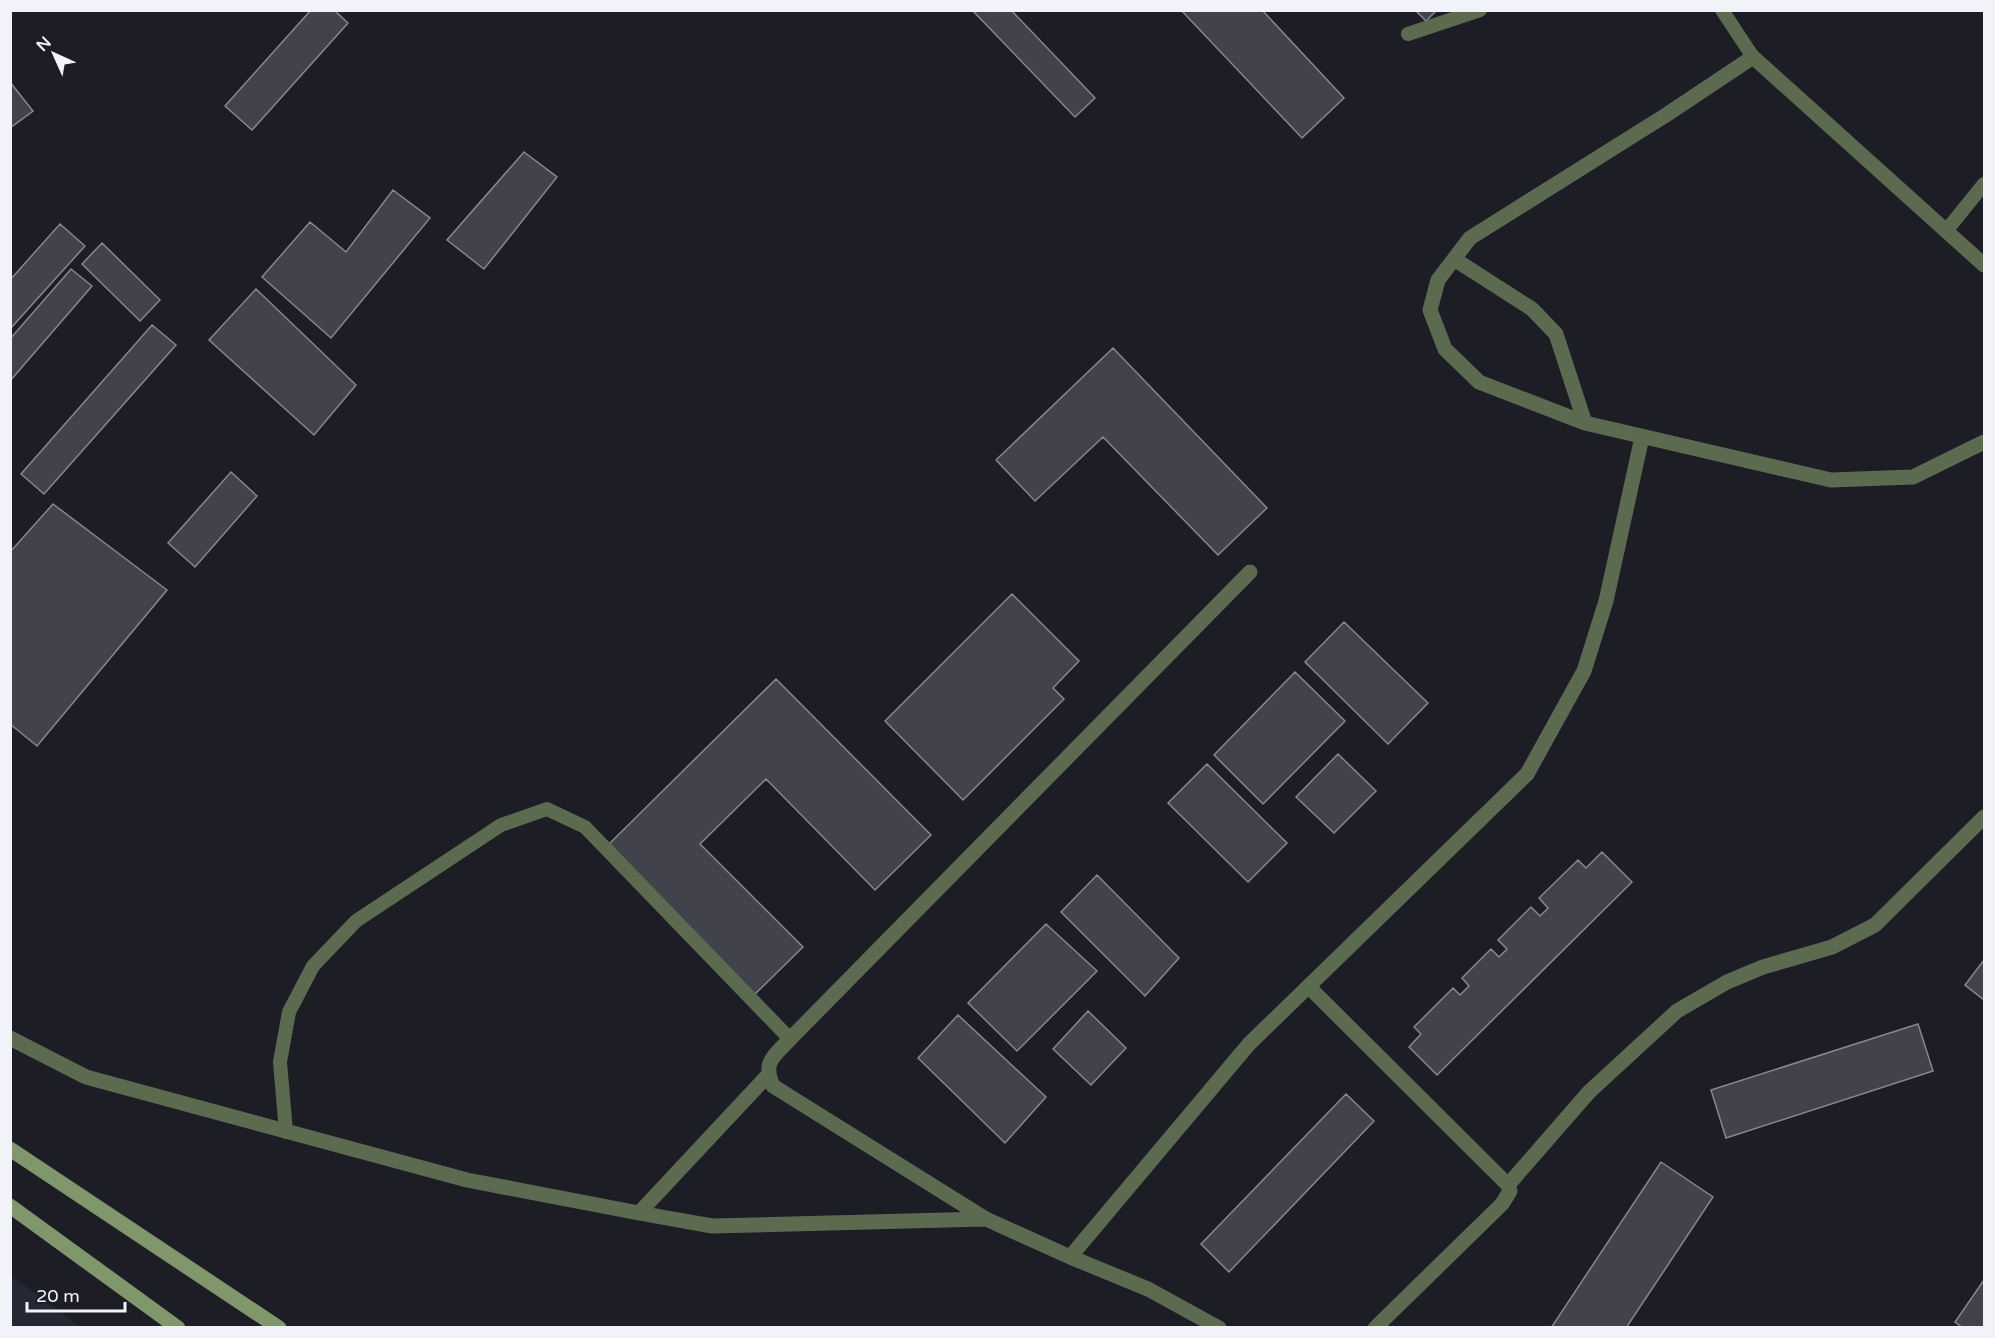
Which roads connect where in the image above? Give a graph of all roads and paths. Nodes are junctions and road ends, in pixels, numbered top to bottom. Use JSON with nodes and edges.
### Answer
{"nodes":[{"id":1,"x":1480,"y":10,"type":"edge"},
{"id":2,"x":1722,"y":10,"type":"edge"},
{"id":3,"x":1408,"y":34,"type":"dead end"},
{"id":4,"x":1753,"y":57,"type":"junction"},
{"id":5,"x":1984,"y":184,"type":"edge"},
{"id":6,"x":1946,"y":231,"type":"junction"},
{"id":7,"x":1454,"y":259,"type":"junction"},
{"id":8,"x":1984,"y":265,"type":"edge"},
{"id":9,"x":1585,"y":423,"type":"junction"},
{"id":10,"x":1642,"y":437,"type":"junction"},
{"id":11,"x":1984,"y":442,"type":"edge"},
{"id":12,"x":1250,"y":572,"type":"dead end"},
{"id":13,"x":1984,"y":818,"type":"edge"},
{"id":14,"x":1310,"y":986,"type":"junction"},
{"id":15,"x":10,"y":1038,"type":"edge"},
{"id":16,"x":790,"y":1039,"type":"junction"},
{"id":17,"x":768,"y":1075,"type":"junction"},
{"id":18,"x":286,"y":1132,"type":"junction"},
{"id":19,"x":10,"y":1149,"type":"edge"},
{"id":20,"x":1508,"y":1185,"type":"junction"},
{"id":21,"x":10,"y":1206,"type":"edge"},
{"id":22,"x":639,"y":1213,"type":"junction"},
{"id":23,"x":986,"y":1219,"type":"junction"},
{"id":24,"x":1070,"y":1257,"type":"junction"},
{"id":25,"x":178,"y":1328,"type":"edge"},
{"id":26,"x":279,"y":1328,"type":"edge"},
{"id":27,"x":1220,"y":1328,"type":"edge"},
{"id":28,"x":1375,"y":1328,"type":"edge"}],
"edges":[{"from":1,"to":3,"type":"lane"},
{"from":2,"to":4,"type":"lane"},
{"from":4,"to":6,"type":"street"},
{"from":4,"to":7,"type":"street"},
{"from":5,"to":6,"type":"lane"},
{"from":6,"to":8,"type":"street"},
{"from":7,"to":9,"type":"street"},
{"from":7,"to":9,"type":"street"},
{"from":9,"to":10,"type":"street"},
{"from":10,"to":11,"type":"street"},
{"from":10,"to":14,"type":"street"},
{"from":12,"to":16,"type":"street"},
{"from":13,"to":20,"type":"street"},
{"from":14,"to":20,"type":"street"},
{"from":14,"to":24,"type":"street"},
{"from":15,"to":18,"type":"street"},
{"from":16,"to":17,"type":"street"},
{"from":16,"to":18,"type":"lane"},
{"from":17,"to":22,"type":"street"},
{"from":17,"to":23,"type":"street"},
{"from":18,"to":22,"type":"street"},
{"from":19,"to":26,"type":"main road"},
{"from":20,"to":28,"type":"street"},
{"from":21,"to":25,"type":"main road"},
{"from":22,"to":23,"type":"street"},
{"from":23,"to":24,"type":"street"},
{"from":24,"to":27,"type":"street"}]}
